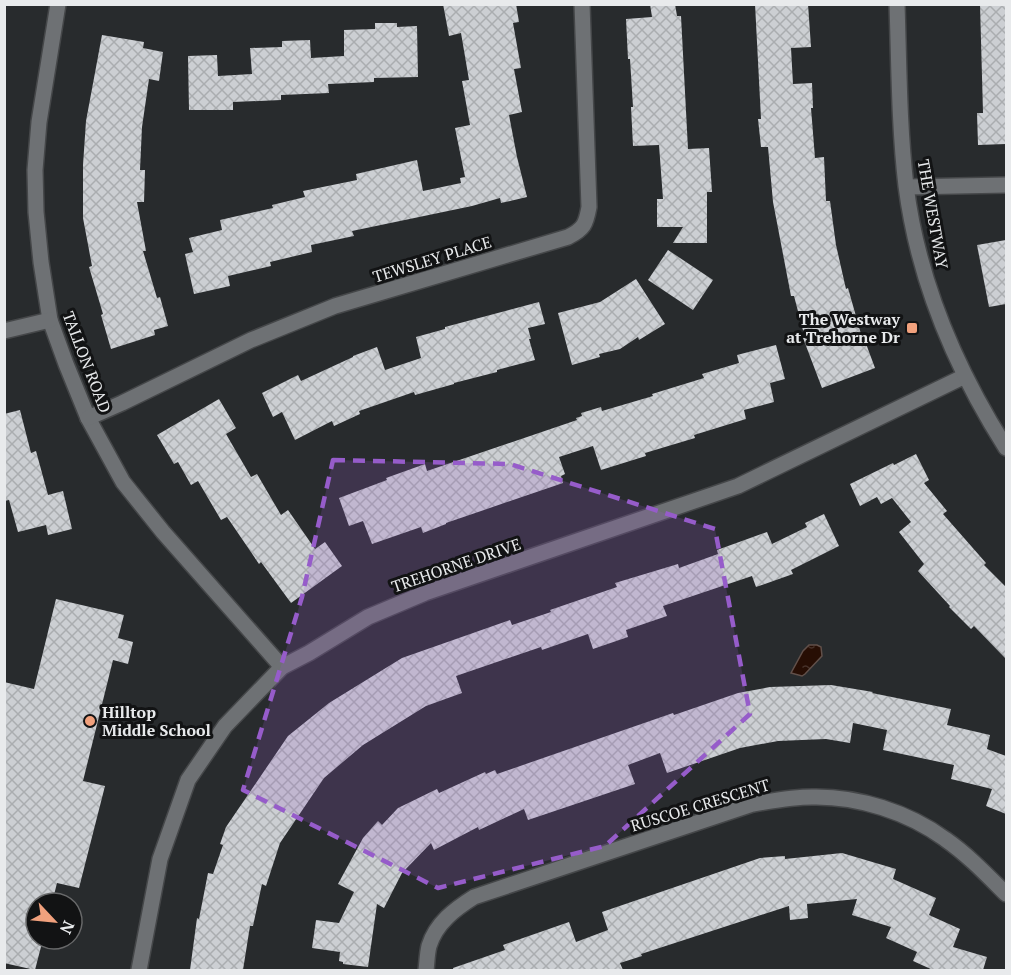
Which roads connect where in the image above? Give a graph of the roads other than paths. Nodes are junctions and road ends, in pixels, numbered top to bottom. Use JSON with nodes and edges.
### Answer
{"nodes":[{"id":1,"x":58,"y":4,"type":"edge"},
{"id":2,"x":582,"y":4,"type":"edge"},
{"id":3,"x":897,"y":4,"type":"edge"},
{"id":4,"x":1006,"y":185,"type":"edge"},
{"id":5,"x":906,"y":187,"type":"junction"},
{"id":6,"x":50,"y":320,"type":"junction"},
{"id":7,"x":4,"y":331,"type":"edge"},
{"id":8,"x":965,"y":376,"type":"junction"},
{"id":9,"x":88,"y":418,"type":"junction"},
{"id":10,"x":1006,"y":448,"type":"edge"},
{"id":11,"x":282,"y":667,"type":"junction"},
{"id":12,"x":1006,"y":894,"type":"edge"},
{"id":13,"x":139,"y":970,"type":"edge"},
{"id":14,"x":426,"y":970,"type":"edge"}],
"edges":[{"from":1,"to":6,"type":"street","name":"TALLON ROAD"},
{"from":2,"to":9,"type":"street","name":"TEWSLEY PLACE"},
{"from":3,"to":5,"type":"street","name":"THE WESTWAY"},
{"from":4,"to":5,"type":"street"},
{"from":5,"to":8,"type":"street","name":"THE WESTWAY"},
{"from":6,"to":7,"type":"street"},
{"from":6,"to":9,"type":"street","name":"TALLON ROAD"},
{"from":8,"to":10,"type":"street","name":"THE WESTWAY"},
{"from":8,"to":11,"type":"street","name":"TREHORNE DRIVE"},
{"from":9,"to":11,"type":"street","name":"TALLON ROAD"},
{"from":11,"to":13,"type":"street","name":"TREHORNE DRIVE"},
{"from":12,"to":14,"type":"street","name":"RUSCOE CRESCENT"}]}
